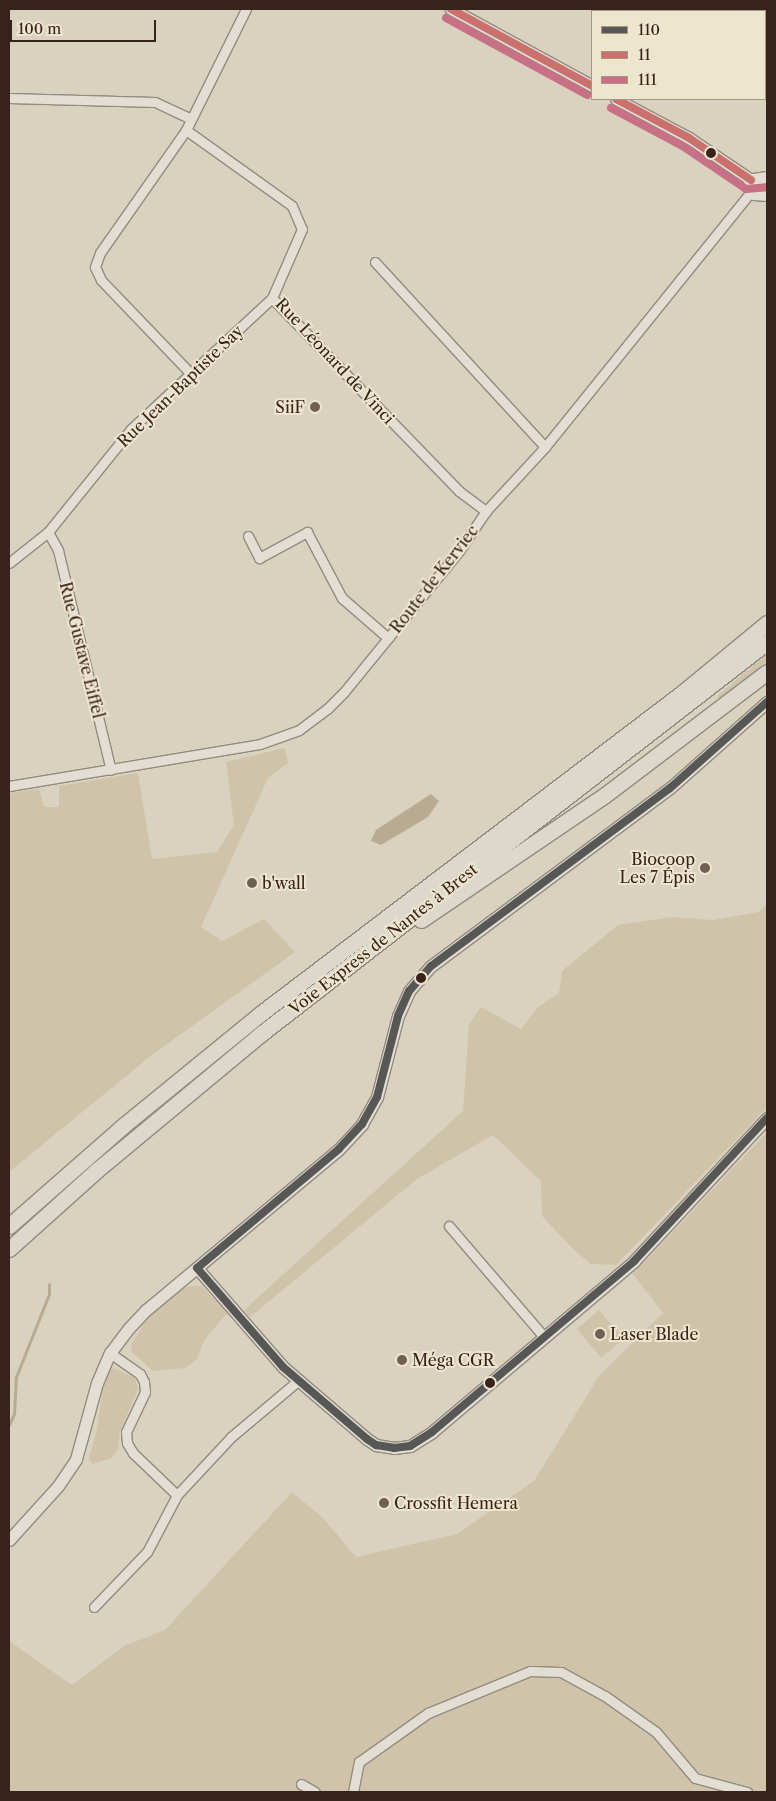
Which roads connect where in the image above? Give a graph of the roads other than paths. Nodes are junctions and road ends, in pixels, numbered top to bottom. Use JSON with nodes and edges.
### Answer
{"nodes":[{"id":1,"x":246,"y":9,"type":"edge"},
{"id":2,"x":451,"y":9,"type":"edge"},
{"id":3,"x":591,"y":85,"type":"edge"},
{"id":4,"x":9,"y":98,"type":"edge"},
{"id":5,"x":618,"y":100,"type":"edge"},
{"id":6,"x":190,"y":118,"type":"junction"},
{"id":7,"x":186,"y":130,"type":"junction"},
{"id":8,"x":762,"y":181,"type":"edge"},
{"id":9,"x":759,"y":194,"type":"edge"},
{"id":10,"x":376,"y":262,"type":"dead end"},
{"id":11,"x":272,"y":298,"type":"junction"},
{"id":12,"x":191,"y":374,"type":"junction"},
{"id":13,"x":545,"y":447,"type":"junction"},
{"id":14,"x":486,"y":511,"type":"junction"},
{"id":15,"x":48,"y":532,"type":"junction"},
{"id":16,"x":248,"y":536,"type":"dead end"},
{"id":17,"x":9,"y":563,"type":"edge"},
{"id":18,"x":767,"y":610,"type":"edge"},
{"id":19,"x":767,"y":623,"type":"edge"},
{"id":20,"x":388,"y":638,"type":"junction"},
{"id":21,"x":767,"y":642,"type":"edge"},
{"id":22,"x":767,"y":672,"type":"edge"},
{"id":23,"x":682,"y":693,"type":"junction"},
{"id":24,"x":767,"y":702,"type":"edge"},
{"id":25,"x":111,"y":770,"type":"junction"},
{"id":26,"x":9,"y":786,"type":"edge"},
{"id":27,"x":333,"y":978,"type":"junction"},
{"id":28,"x":767,"y":1118,"type":"edge"},
{"id":29,"x":9,"y":1226,"type":"edge"},
{"id":30,"x":449,"y":1226,"type":"dead end"},
{"id":31,"x":9,"y":1249,"type":"edge"},
{"id":32,"x":197,"y":1268,"type":"junction"},
{"id":33,"x":544,"y":1337,"type":"junction"},
{"id":34,"x":110,"y":1353,"type":"junction"},
{"id":35,"x":299,"y":1380,"type":"junction"},
{"id":36,"x":178,"y":1495,"type":"junction"},
{"id":37,"x":9,"y":1540,"type":"edge"},
{"id":38,"x":94,"y":1607,"type":"dead end"},
{"id":39,"x":301,"y":1784,"type":"dead end"},
{"id":40,"x":315,"y":1792,"type":"edge"},
{"id":41,"x":353,"y":1792,"type":"edge"},
{"id":42,"x":747,"y":1792,"type":"edge"}],
"edges":[{"from":1,"to":6,"type":"street"},
{"from":2,"to":3,"type":"street"},
{"from":4,"to":6,"type":"street"},
{"from":5,"to":8,"type":"street"},
{"from":6,"to":7,"type":"street"},
{"from":7,"to":11,"type":"street","name":"Rue Léonard de Vinci"},
{"from":7,"to":12,"type":"street"},
{"from":8,"to":9,"type":"street"},
{"from":9,"to":13,"type":"street","name":"Route de Kerviec"},
{"from":10,"to":13,"type":"street"},
{"from":11,"to":12,"type":"street","name":"Rue Jean-Baptiste Say"},
{"from":11,"to":14,"type":"street","name":"Rue Léonard de Vinci"},
{"from":12,"to":15,"type":"street","name":"Rue Jean-Baptiste Say"},
{"from":13,"to":14,"type":"street","name":"Route de Kerviec"},
{"from":14,"to":20,"type":"street","name":"Route de Kerviec"},
{"from":15,"to":17,"type":"street","name":"Rue Jean-Baptiste Say"},
{"from":15,"to":25,"type":"street","name":"Rue Gustave Eiffel"},
{"from":16,"to":20,"type":"street"},
{"from":18,"to":23,"type":"highway"},
{"from":19,"to":23,"type":"highway","name":"Voie Express de Nantes à Brest"},
{"from":20,"to":25,"type":"street","name":"Route de Kerviec"},
{"from":21,"to":27,"type":"highway","name":"Voie Express de Nantes à Brest"},
{"from":22,"to":27,"type":"highway"},
{"from":23,"to":29,"type":"highway","name":"Voie Express de Nantes à Brest"},
{"from":24,"to":32,"type":"street"},
{"from":25,"to":26,"type":"street","name":"Route de Kerviec"},
{"from":27,"to":31,"type":"highway","name":"Voie Express de Nantes à Brest"},
{"from":28,"to":33,"type":"street"},
{"from":30,"to":33,"type":"street"},
{"from":32,"to":34,"type":"street"},
{"from":32,"to":35,"type":"street"},
{"from":33,"to":35,"type":"street"},
{"from":34,"to":36,"type":"street"},
{"from":34,"to":37,"type":"street"},
{"from":35,"to":36,"type":"street"},
{"from":36,"to":38,"type":"street"},
{"from":39,"to":40,"type":"street"},
{"from":41,"to":42,"type":"street"}]}
